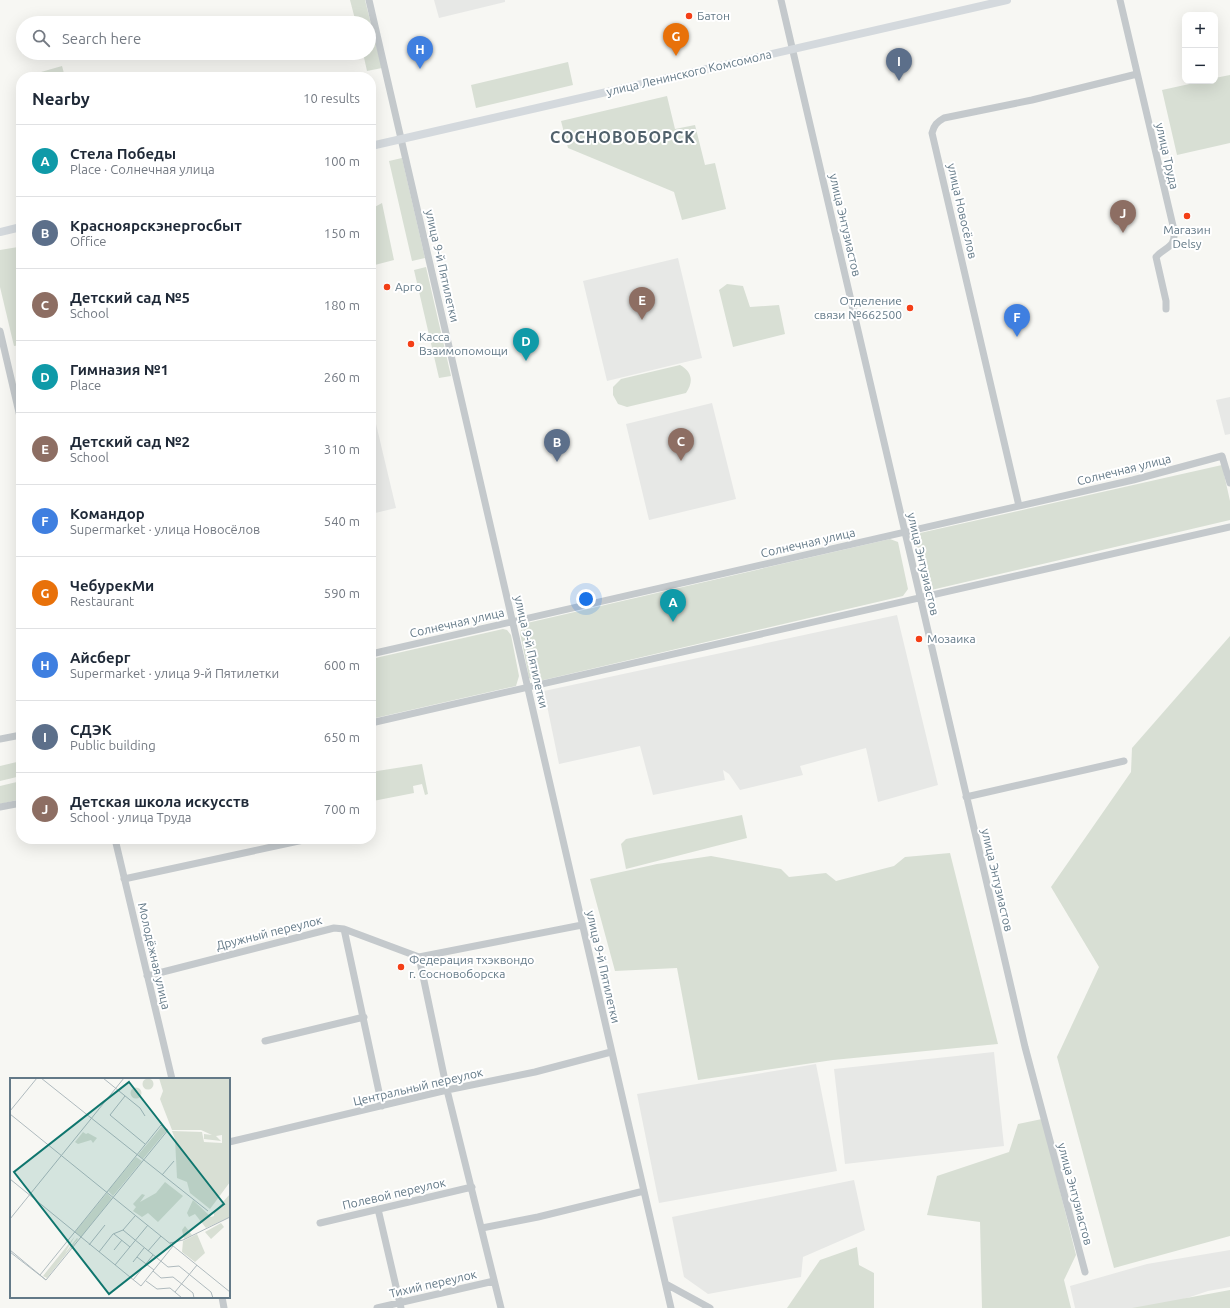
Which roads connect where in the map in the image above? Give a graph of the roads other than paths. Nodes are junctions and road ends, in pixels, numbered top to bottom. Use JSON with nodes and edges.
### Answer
{"nodes":[{"id":1,"x":369,"y":0,"type":"edge"},
{"id":2,"x":781,"y":0,"type":"edge"},
{"id":3,"x":1007,"y":0,"type":"edge"},
{"id":4,"x":1120,"y":0,"type":"edge"},
{"id":5,"x":373,"y":16,"type":"edge"},
{"id":6,"x":376,"y":31,"type":"edge"},
{"id":7,"x":793,"y":49,"type":"junction"},
{"id":8,"x":1136,"y":74,"type":"junction"},
{"id":9,"x":401,"y":140,"type":"junction"},
{"id":10,"x":376,"y":145,"type":"edge"},
{"id":11,"x":16,"y":228,"type":"edge"},
{"id":12,"x":0,"y":232,"type":"edge"},
{"id":13,"x":1166,"y":309,"type":"dead end"},
{"id":14,"x":0,"y":330,"type":"edge"},
{"id":15,"x":16,"y":399,"type":"edge"},
{"id":16,"x":1230,"y":483,"type":"edge"},
{"id":17,"x":1019,"y":506,"type":"junction"},
{"id":18,"x":1230,"y":527,"type":"edge"},
{"id":19,"x":904,"y":533,"type":"junction"},
{"id":20,"x":920,"y":598,"type":"junction"},
{"id":21,"x":513,"y":622,"type":"junction"},
{"id":22,"x":376,"y":653,"type":"edge"},
{"id":23,"x":527,"y":687,"type":"junction"},
{"id":24,"x":376,"y":722,"type":"edge"},
{"id":25,"x":16,"y":736,"type":"edge"},
{"id":26,"x":0,"y":739,"type":"edge"},
{"id":27,"x":1124,"y":761,"type":"dead end"},
{"id":28,"x":966,"y":798,"type":"junction"},
{"id":29,"x":16,"y":804,"type":"edge"},
{"id":30,"x":0,"y":807,"type":"edge"},
{"id":31,"x":116,"y":844,"type":"edge"},
{"id":32,"x":284,"y":844,"type":"edge"},
{"id":33,"x":124,"y":878,"type":"junction"},
{"id":34,"x":582,"y":924,"type":"junction"},
{"id":35,"x":344,"y":929,"type":"junction"},
{"id":36,"x":419,"y":957,"type":"junction"},
{"id":37,"x":147,"y":976,"type":"junction"},
{"id":38,"x":364,"y":1017,"type":"junction"},
{"id":39,"x":265,"y":1041,"type":"dead end"},
{"id":40,"x":612,"y":1052,"type":"junction"},
{"id":41,"x":172,"y":1078,"type":"edge"},
{"id":42,"x":448,"y":1090,"type":"junction"},
{"id":43,"x":382,"y":1106,"type":"junction"},
{"id":44,"x":230,"y":1142,"type":"edge"},
{"id":45,"x":472,"y":1186,"type":"junction"},
{"id":46,"x":644,"y":1191,"type":"junction"},
{"id":47,"x":378,"y":1209,"type":"junction"},
{"id":48,"x":320,"y":1223,"type":"dead end"},
{"id":49,"x":482,"y":1228,"type":"junction"},
{"id":50,"x":1085,"y":1272,"type":"dead end"},
{"id":51,"x":494,"y":1281,"type":"junction"},
{"id":52,"x":666,"y":1284,"type":"junction"},
{"id":53,"x":222,"y":1298,"type":"edge"},
{"id":54,"x":400,"y":1306,"type":"edge"},
{"id":55,"x":224,"y":1308,"type":"edge"},
{"id":56,"x":377,"y":1308,"type":"edge"},
{"id":57,"x":501,"y":1308,"type":"edge"},
{"id":58,"x":671,"y":1308,"type":"edge"},
{"id":59,"x":710,"y":1308,"type":"edge"}],
"edges":[{"from":1,"to":5,"type":"street","name":"улица 9-й Пятилетки"},
{"from":2,"to":7,"type":"street","name":"улица Энтузиастов"},
{"from":3,"to":7,"type":"main road","name":"улица Ленинского Комсомола"},
{"from":4,"to":8,"type":"street","name":"улица Труда"},
{"from":6,"to":9,"type":"street","name":"улица 9-й Пятилетки"},
{"from":7,"to":9,"type":"main road","name":"улица Ленинского Комсомола"},
{"from":7,"to":19,"type":"street","name":"улица Энтузиастов"},
{"from":8,"to":13,"type":"street","name":"улица Труда"},
{"from":8,"to":17,"type":"street","name":"улица Новосёлов"},
{"from":9,"to":10,"type":"main road","name":"улица Ленинского Комсомола"},
{"from":9,"to":21,"type":"street","name":"улица 9-й Пятилетки"},
{"from":11,"to":12,"type":"main road"},
{"from":14,"to":15,"type":"street"},
{"from":16,"to":17,"type":"street","name":"Солнечная улица"},
{"from":17,"to":19,"type":"street","name":"Солнечная улица"},
{"from":18,"to":20,"type":"street"},
{"from":19,"to":20,"type":"street","name":"улица Энтузиастов"},
{"from":19,"to":21,"type":"street","name":"Солнечная улица"},
{"from":20,"to":23,"type":"street"},
{"from":20,"to":28,"type":"street","name":"улица Энтузиастов"},
{"from":21,"to":22,"type":"street","name":"Солнечная улица"},
{"from":21,"to":23,"type":"street","name":"улица 9-й Пятилетки"},
{"from":23,"to":24,"type":"street"},
{"from":23,"to":34,"type":"street","name":"улица 9-й Пятилетки"},
{"from":25,"to":26,"type":"street"},
{"from":27,"to":28,"type":"street"},
{"from":28,"to":50,"type":"street","name":"улица Энтузиастов"},
{"from":29,"to":30,"type":"street"},
{"from":31,"to":33,"type":"street","name":"Молодёжная улица"},
{"from":32,"to":33,"type":"street"},
{"from":33,"to":37,"type":"street","name":"Молодёжная улица"},
{"from":34,"to":36,"type":"street"},
{"from":34,"to":40,"type":"street","name":"улица 9-й Пятилетки"},
{"from":35,"to":36,"type":"street","name":"Дружный переулок"},
{"from":35,"to":37,"type":"street","name":"Дружный переулок"},
{"from":35,"to":38,"type":"street"},
{"from":36,"to":42,"type":"street"},
{"from":37,"to":41,"type":"street","name":"Молодёжная улица"},
{"from":38,"to":39,"type":"street"},
{"from":38,"to":43,"type":"street"},
{"from":40,"to":42,"type":"street","name":"Центральный переулок"},
{"from":40,"to":46,"type":"street","name":"улица 9-й Пятилетки"},
{"from":42,"to":43,"type":"street","name":"Центральный переулок"},
{"from":42,"to":45,"type":"street"},
{"from":43,"to":44,"type":"street","name":"Центральный переулок"},
{"from":45,"to":47,"type":"street","name":"Полевой переулок"},
{"from":45,"to":49,"type":"street"},
{"from":46,"to":49,"type":"street"},
{"from":46,"to":52,"type":"street","name":"улица 9-й Пятилетки"},
{"from":47,"to":48,"type":"street","name":"Полевой переулок"},
{"from":47,"to":54,"type":"street"},
{"from":49,"to":51,"type":"street"},
{"from":51,"to":54,"type":"street","name":"Тихий переулок"},
{"from":51,"to":57,"type":"street"},
{"from":52,"to":58,"type":"street","name":"улица 9-й Пятилетки"},
{"from":52,"to":59,"type":"street"},
{"from":53,"to":55,"type":"street"},
{"from":54,"to":56,"type":"street","name":"Тихий переулок"}]}
